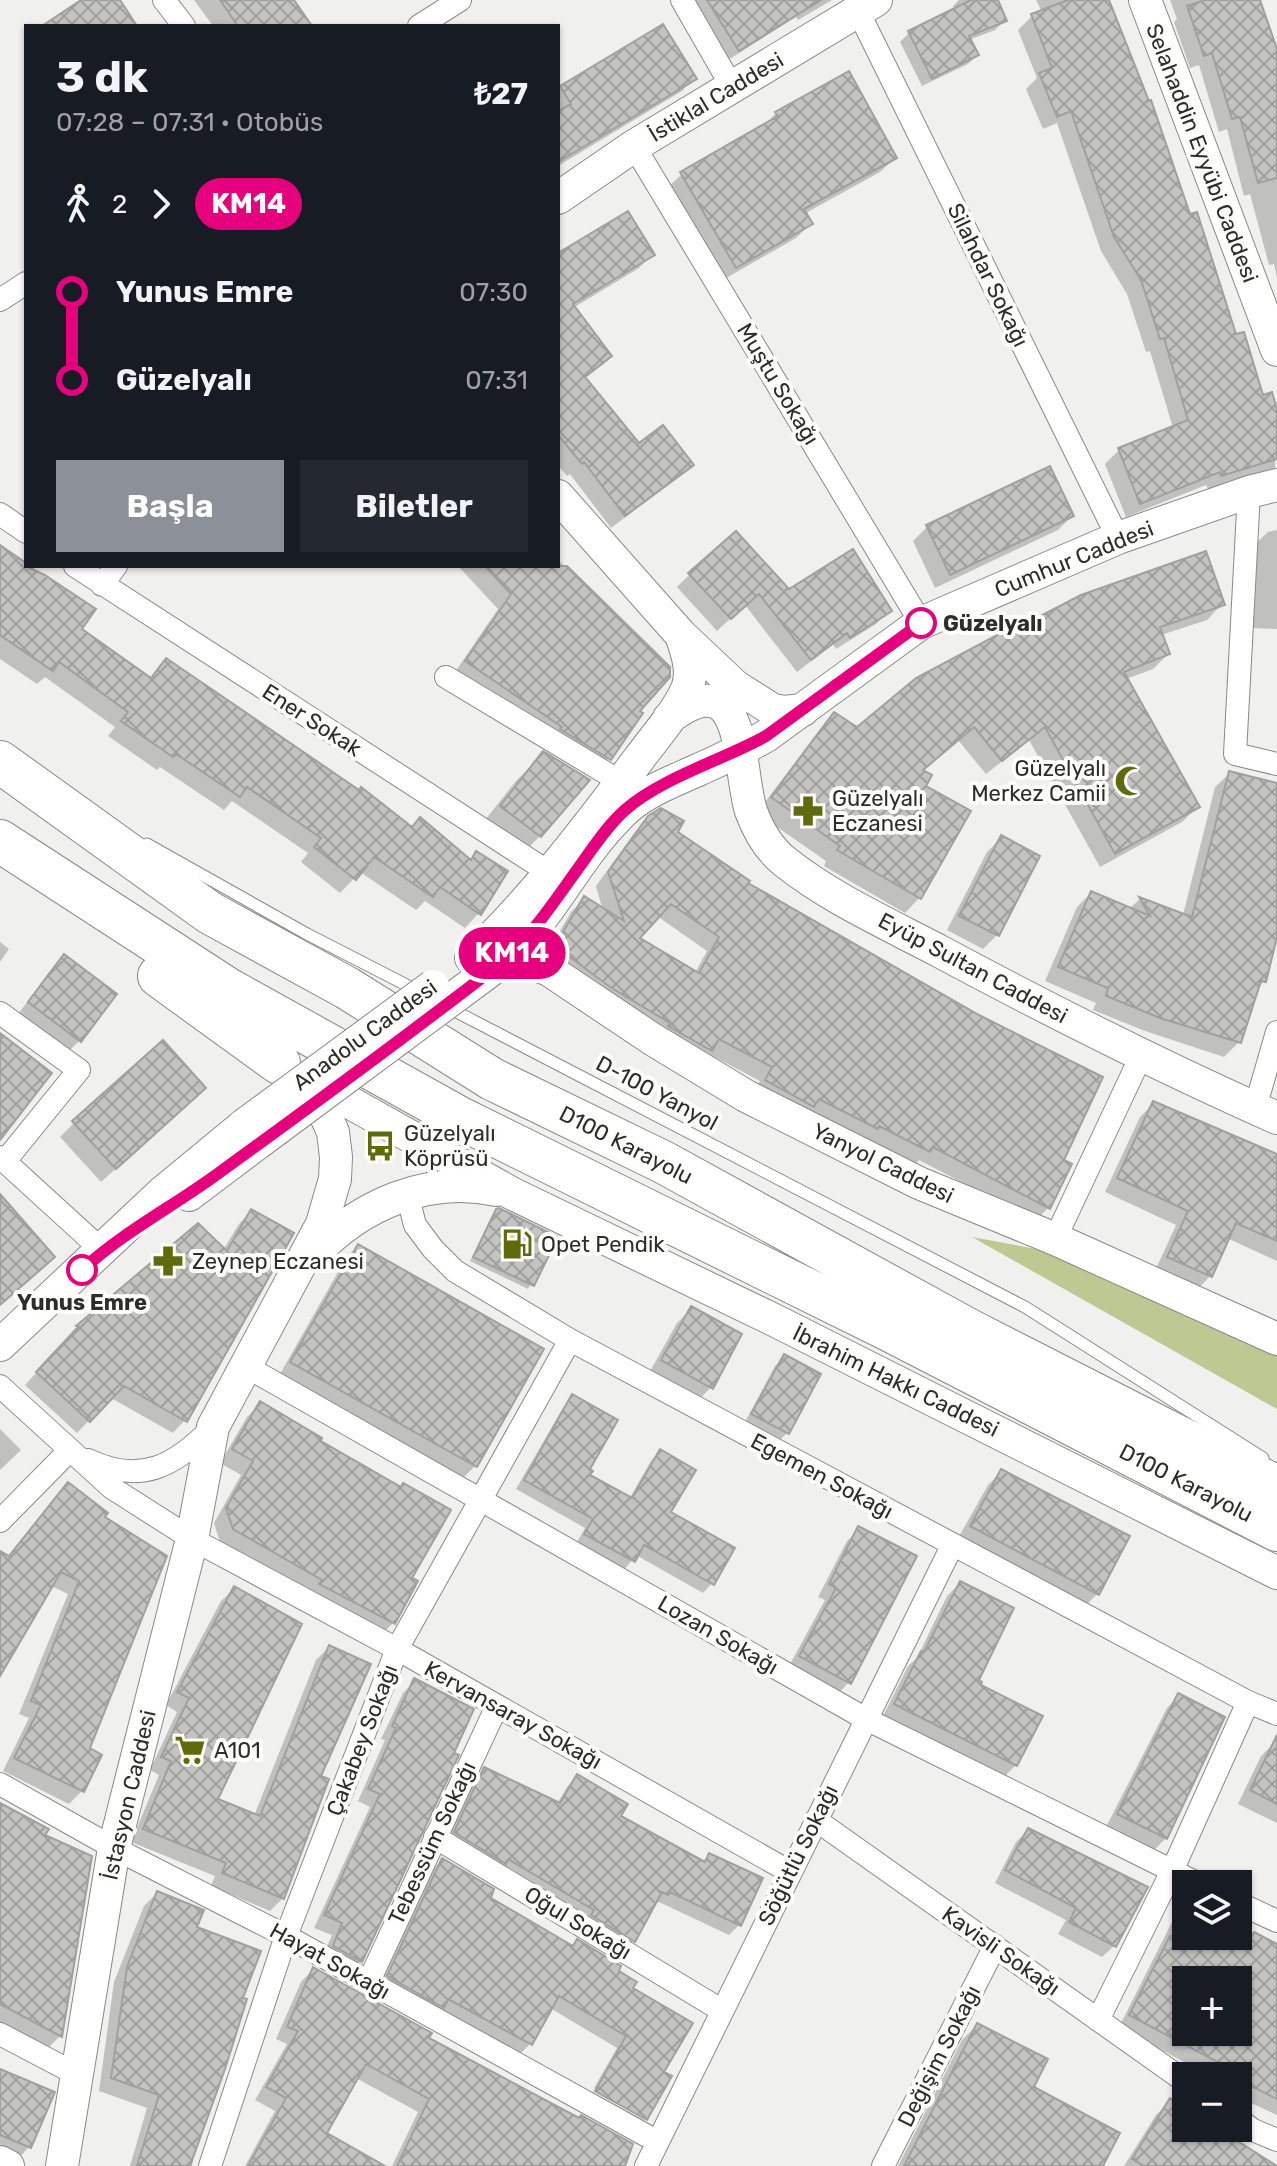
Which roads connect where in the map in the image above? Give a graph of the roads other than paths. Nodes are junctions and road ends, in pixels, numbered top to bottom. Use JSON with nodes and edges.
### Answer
{"nodes":[{"id":1,"x":164,"y":0,"type":"edge"},
{"id":2,"x":460,"y":0,"type":"edge"},
{"id":3,"x":682,"y":0,"type":"edge"},
{"id":4,"x":1145,"y":0,"type":"edge"},
{"id":5,"x":867,"y":5,"type":"edge"},
{"id":6,"x":182,"y":24,"type":"edge"},
{"id":7,"x":422,"y":24,"type":"edge"},
{"id":8,"x":732,"y":87,"type":"junction"},
{"id":9,"x":634,"y":146,"type":"junction"},
{"id":10,"x":560,"y":197,"type":"edge"},
{"id":11,"x":24,"y":284,"type":"edge"},
{"id":12,"x":0,"y":300,"type":"edge"},
{"id":13,"x":1277,"y":350,"type":"edge"},
{"id":14,"x":1263,"y":488,"type":"edge"},
{"id":15,"x":560,"y":498,"type":"edge"},
{"id":16,"x":0,"y":514,"type":"edge"},
{"id":17,"x":24,"y":531,"type":"edge"},
{"id":18,"x":1118,"y":538,"type":"junction"},
{"id":19,"x":78,"y":568,"type":"edge"},
{"id":20,"x":115,"y":568,"type":"edge"},
{"id":21,"x":102,"y":585,"type":"junction"},
{"id":22,"x":921,"y":623,"type":"junction"},
{"id":23,"x":681,"y":635,"type":"junction"},
{"id":24,"x":446,"y":677,"type":"dead end"},
{"id":25,"x":803,"y":710,"type":"junction"},
{"id":26,"x":669,"y":718,"type":"junction"},
{"id":27,"x":734,"y":746,"type":"junction"},
{"id":28,"x":1277,"y":764,"type":"edge"},
{"id":29,"x":5,"y":765,"type":"edge"},
{"id":30,"x":621,"y":782,"type":"junction"},
{"id":31,"x":89,"y":811,"type":"dead end"},
{"id":32,"x":129,"y":834,"type":"dead end"},
{"id":33,"x":0,"y":841,"type":"edge"},
{"id":34,"x":0,"y":852,"type":"edge"},
{"id":35,"x":550,"y":873,"type":"junction"},
{"id":36,"x":490,"y":961,"type":"junction"},
{"id":37,"x":0,"y":1013,"type":"edge"},
{"id":38,"x":1277,"y":1032,"type":"edge"},
{"id":39,"x":1141,"y":1056,"type":"junction"},
{"id":40,"x":279,"y":1063,"type":"junction"},
{"id":41,"x":1266,"y":1113,"type":"edge"},
{"id":42,"x":3,"y":1159,"type":"edge"},
{"id":43,"x":407,"y":1194,"type":"junction"},
{"id":44,"x":513,"y":1194,"type":"junction"},
{"id":45,"x":1055,"y":1239,"type":"junction"},
{"id":46,"x":103,"y":1251,"type":"junction"},
{"id":47,"x":299,"y":1271,"type":"junction"},
{"id":48,"x":1277,"y":1339,"type":"edge"},
{"id":49,"x":570,"y":1340,"type":"junction"},
{"id":50,"x":0,"y":1345,"type":"edge"},
{"id":51,"x":247,"y":1367,"type":"junction"},
{"id":52,"x":0,"y":1386,"type":"edge"},
{"id":53,"x":213,"y":1427,"type":"junction"},
{"id":54,"x":69,"y":1451,"type":"junction"},
{"id":55,"x":1277,"y":1467,"type":"edge"},
{"id":56,"x":1277,"y":1487,"type":"edge"},
{"id":57,"x":480,"y":1500,"type":"junction"},
{"id":58,"x":0,"y":1521,"type":"edge"},
{"id":59,"x":1277,"y":1530,"type":"edge"},
{"id":60,"x":192,"y":1539,"type":"junction"},
{"id":61,"x":952,"y":1546,"type":"junction"},
{"id":62,"x":1277,"y":1573,"type":"edge"},
{"id":63,"x":397,"y":1649,"type":"junction"},
{"id":64,"x":1248,"y":1702,"type":"junction"},
{"id":65,"x":497,"y":1706,"type":"junction"},
{"id":66,"x":1277,"y":1714,"type":"edge"},
{"id":67,"x":866,"y":1719,"type":"junction"},
{"id":68,"x":0,"y":1784,"type":"edge"},
{"id":69,"x":816,"y":1820,"type":"junction"},
{"id":70,"x":435,"y":1837,"type":"junction"},
{"id":71,"x":114,"y":1848,"type":"junction"},
{"id":72,"x":1172,"y":1870,"type":"edge"},
{"id":73,"x":1172,"y":1871,"type":"joint"},
{"id":74,"x":790,"y":1872,"type":"junction"},
{"id":75,"x":1252,"y":1909,"type":"edge"},
{"id":76,"x":1277,"y":1921,"type":"edge"},
{"id":77,"x":286,"y":1936,"type":"junction"},
{"id":78,"x":995,"y":1946,"type":"junction"},
{"id":79,"x":369,"y":1981,"type":"junction"},
{"id":80,"x":721,"y":2010,"type":"junction"},
{"id":81,"x":1098,"y":2020,"type":"junction"},
{"id":82,"x":0,"y":2034,"type":"edge"},
{"id":83,"x":1172,"y":2072,"type":"edge"},
{"id":84,"x":76,"y":2074,"type":"junction"},
{"id":85,"x":1252,"y":2129,"type":"edge"},
{"id":86,"x":1277,"y":2140,"type":"edge"},
{"id":87,"x":658,"y":2142,"type":"junction"},
{"id":88,"x":0,"y":2162,"type":"edge"},
{"id":89,"x":8,"y":2166,"type":"edge"},
{"id":90,"x":62,"y":2166,"type":"edge"},
{"id":91,"x":210,"y":2166,"type":"edge"},
{"id":92,"x":646,"y":2166,"type":"edge"},
{"id":93,"x":883,"y":2166,"type":"edge"}],
"edges":[{"from":1,"to":6,"type":"street"},
{"from":2,"to":7,"type":"street"},
{"from":3,"to":8,"type":"street"},
{"from":4,"to":13,"type":"street","name":"Selahaddin Eyyübi Caddesi"},
{"from":5,"to":8,"type":"street","name":"İstiklal Caddesi"},
{"from":5,"to":18,"type":"street","name":"Silahdar Sokağı"},
{"from":8,"to":9,"type":"street","name":"İstiklal Caddesi"},
{"from":9,"to":10,"type":"street","name":"İstiklal Caddesi"},
{"from":9,"to":22,"type":"street","name":"Muştu Sokağı"},
{"from":11,"to":12,"type":"street"},
{"from":14,"to":18,"type":"street","name":"Cumhur Caddesi"},
{"from":14,"to":28,"type":"street"},
{"from":15,"to":23,"type":"street"},
{"from":16,"to":17,"type":"street"},
{"from":18,"to":22,"type":"street","name":"Cumhur Caddesi"},
{"from":19,"to":21,"type":"street","name":"Ener Sokak"},
{"from":20,"to":21,"type":"street"},
{"from":21,"to":35,"type":"street","name":"Ener Sokak"},
{"from":22,"to":25,"type":"street","name":"Cumhur Caddesi"},
{"from":23,"to":25,"type":"street"},
{"from":23,"to":26,"type":"street","name":"Anadolu Caddesi"},
{"from":24,"to":30,"type":"street"},
{"from":25,"to":27,"type":"street","name":"Anadolu Caddesi"},
{"from":26,"to":27,"type":"street"},
{"from":26,"to":30,"type":"street","name":"Anadolu Caddesi"},
{"from":27,"to":36,"type":"street","name":"Anadolu Caddesi"},
{"from":27,"to":39,"type":"street","name":"Eyüp Sultan Caddesi"},
{"from":29,"to":31,"type":"lane"},
{"from":29,"to":56,"type":"highway","name":"D100 Karayolu"},
{"from":30,"to":35,"type":"street","name":"Anadolu Caddesi"},
{"from":32,"to":55,"type":"lane","name":"D-100 Yanyol"},
{"from":33,"to":59,"type":"highway","name":"D100 Karayolu"},
{"from":34,"to":40,"type":"highway"},
{"from":35,"to":36,"type":"street","name":"Anadolu Caddesi"},
{"from":36,"to":45,"type":"street","name":"Yanyol Caddesi"},
{"from":36,"to":46,"type":"street","name":"Anadolu Caddesi","bridge":true},
{"from":37,"to":42,"type":"street"},
{"from":38,"to":41,"type":"street"},
{"from":39,"to":41,"type":"street","name":"Eyüp Sultan Caddesi"},
{"from":39,"to":45,"type":"street"},
{"from":40,"to":44,"type":"street"},
{"from":40,"to":47,"type":"street","name":"İstasyon Caddesi"},
{"from":42,"to":46,"type":"street"},
{"from":43,"to":44,"type":"street"},
{"from":43,"to":47,"type":"street"},
{"from":43,"to":49,"type":"street","name":"Egemen Sokağı"},
{"from":44,"to":62,"type":"street","name":"İbrahim Hakkı Caddesi"},
{"from":45,"to":48,"type":"street","name":"Yanyol Caddesi"},
{"from":46,"to":50,"type":"street","name":"Anadolu Caddesi"},
{"from":47,"to":51,"type":"street","name":"İstasyon Caddesi"},
{"from":49,"to":57,"type":"street","name":"Çakabey Sokağı"},
{"from":49,"to":61,"type":"street","name":"Egemen Sokağı"},
{"from":51,"to":53,"type":"street","name":"İstasyon Caddesi"},
{"from":51,"to":57,"type":"street","name":"Lozan Sokağı"},
{"from":52,"to":54,"type":"street","name":"Kervansaray Sokağı"},
{"from":53,"to":54,"type":"street","name":"İstasyon Caddesi"},
{"from":53,"to":60,"type":"street","name":"İstasyon Caddesi"},
{"from":54,"to":58,"type":"street"},
{"from":54,"to":60,"type":"street","name":"Kervansaray Sokağı"},
{"from":57,"to":63,"type":"street","name":"Çakabey Sokağı"},
{"from":57,"to":67,"type":"street","name":"Lozan Sokağı"},
{"from":60,"to":63,"type":"street","name":"Kervansaray Sokağı"},
{"from":60,"to":71,"type":"street","name":"İstasyon Caddesi"},
{"from":61,"to":64,"type":"street","name":"Egemen Sokağı"},
{"from":61,"to":67,"type":"street","name":"Söğütlü Sokağı"},
{"from":63,"to":65,"type":"street","name":"Kervansaray Sokağı"},
{"from":63,"to":77,"type":"street","name":"Çakabey Sokağı"},
{"from":64,"to":66,"type":"street","name":"Egemen Sokağı"},
{"from":64,"to":72,"type":"street"},
{"from":65,"to":70,"type":"street","name":"Tebessüm Sokağı"},
{"from":65,"to":74,"type":"street","name":"Kervansaray Sokağı"},
{"from":67,"to":69,"type":"street","name":"Söğütlü Sokağı"},
{"from":67,"to":73,"type":"street","name":"Lozan Sokağı"},
{"from":68,"to":71,"type":"street","name":"Hayat Sokağı"},
{"from":69,"to":74,"type":"street","name":"Söğütlü Sokağı"},
{"from":69,"to":78,"type":"street","name":"Kavisli Sokağı"},
{"from":70,"to":79,"type":"street","name":"Tebessüm Sokağı"},
{"from":70,"to":80,"type":"street","name":"Oğul Sokağı"},
{"from":71,"to":77,"type":"street","name":"Hayat Sokağı"},
{"from":71,"to":84,"type":"street","name":"İstasyon Caddesi"},
{"from":73,"to":81,"type":"street"},
{"from":74,"to":80,"type":"street","name":"Söğütlü Sokağı"},
{"from":75,"to":76,"type":"street"},
{"from":77,"to":79,"type":"street","name":"Hayat Sokağı"},
{"from":77,"to":91,"type":"street","name":"Çakabey Sokağı"},
{"from":78,"to":81,"type":"street","name":"Kavisli Sokağı"},
{"from":78,"to":93,"type":"street","name":"Değişim Sokağı"},
{"from":79,"to":87,"type":"street","name":"Hayat Sokağı"},
{"from":80,"to":87,"type":"street","name":"Söğütlü Sokağı"},
{"from":81,"to":83,"type":"street","name":"Kavisli Sokağı"},
{"from":82,"to":84,"type":"street"},
{"from":84,"to":90,"type":"street","name":"İstasyon Caddesi"},
{"from":85,"to":86,"type":"street"},
{"from":87,"to":92,"type":"street","name":"Söğütlü Sokağı"},
{"from":88,"to":89,"type":"street"}]}
